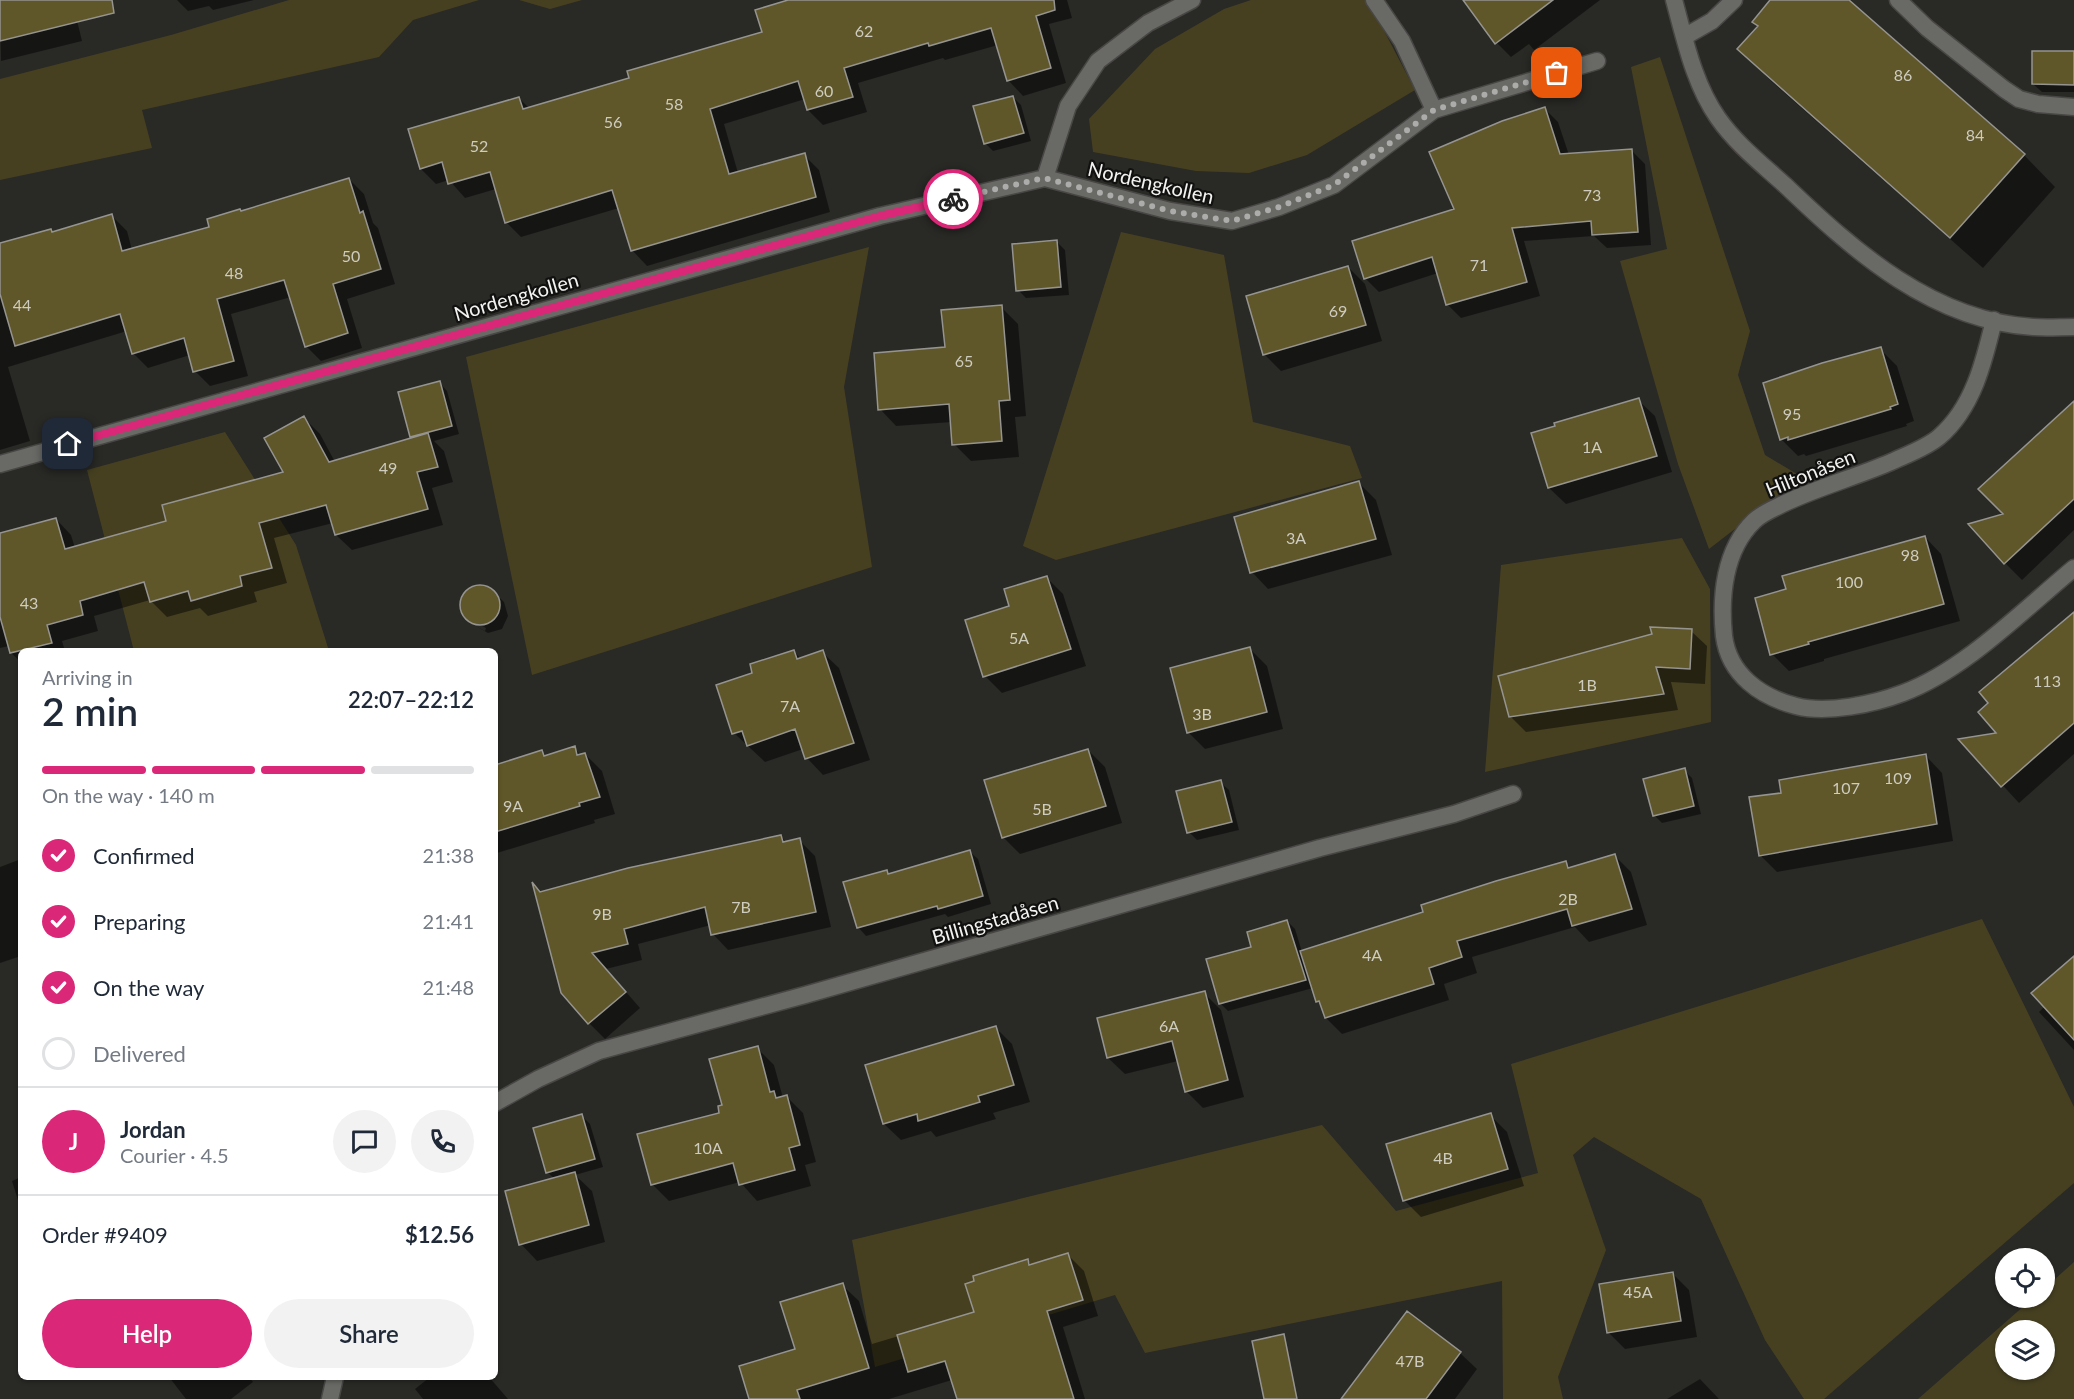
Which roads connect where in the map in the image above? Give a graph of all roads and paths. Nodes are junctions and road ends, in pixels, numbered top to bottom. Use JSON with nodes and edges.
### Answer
{"nodes":[{"id":1,"x":1192,"y":0,"type":"edge"},
{"id":2,"x":1374,"y":0,"type":"edge"},
{"id":3,"x":1674,"y":0,"type":"edge"},
{"id":4,"x":1898,"y":0,"type":"edge"},
{"id":5,"x":1730,"y":5,"type":"edge"},
{"id":6,"x":1684,"y":37,"type":"junction"},
{"id":7,"x":1598,"y":61,"type":"dead end"},
{"id":8,"x":2074,"y":107,"type":"edge"},
{"id":9,"x":1434,"y":110,"type":"junction"},
{"id":10,"x":1044,"y":178,"type":"junction"},
{"id":11,"x":1994,"y":321,"type":"junction"},
{"id":12,"x":2074,"y":327,"type":"edge"},
{"id":13,"x":0,"y":464,"type":"edge"},
{"id":14,"x":2074,"y":568,"type":"edge"},
{"id":15,"x":1513,"y":794,"type":"dead end"},
{"id":16,"x":498,"y":1101,"type":"edge"},
{"id":17,"x":333,"y":1380,"type":"edge"},
{"id":18,"x":330,"y":1399,"type":"edge"}],
"edges":[{"from":1,"to":10,"type":"street"},
{"from":2,"to":9,"type":"street"},
{"from":3,"to":6,"type":"street"},
{"from":4,"to":8,"type":"street"},
{"from":5,"to":6,"type":"street"},
{"from":6,"to":11,"type":"street"},
{"from":7,"to":9,"type":"street","name":"Nordengkollen"},
{"from":9,"to":10,"type":"street","name":"Nordengkollen"},
{"from":10,"to":13,"type":"street","name":"Nordengkollen"},
{"from":11,"to":12,"type":"street"},
{"from":11,"to":14,"type":"street","name":"Hiltonåsen"},
{"from":15,"to":16,"type":"street","name":"Billingstadåsen"},
{"from":17,"to":18,"type":"street"}]}
